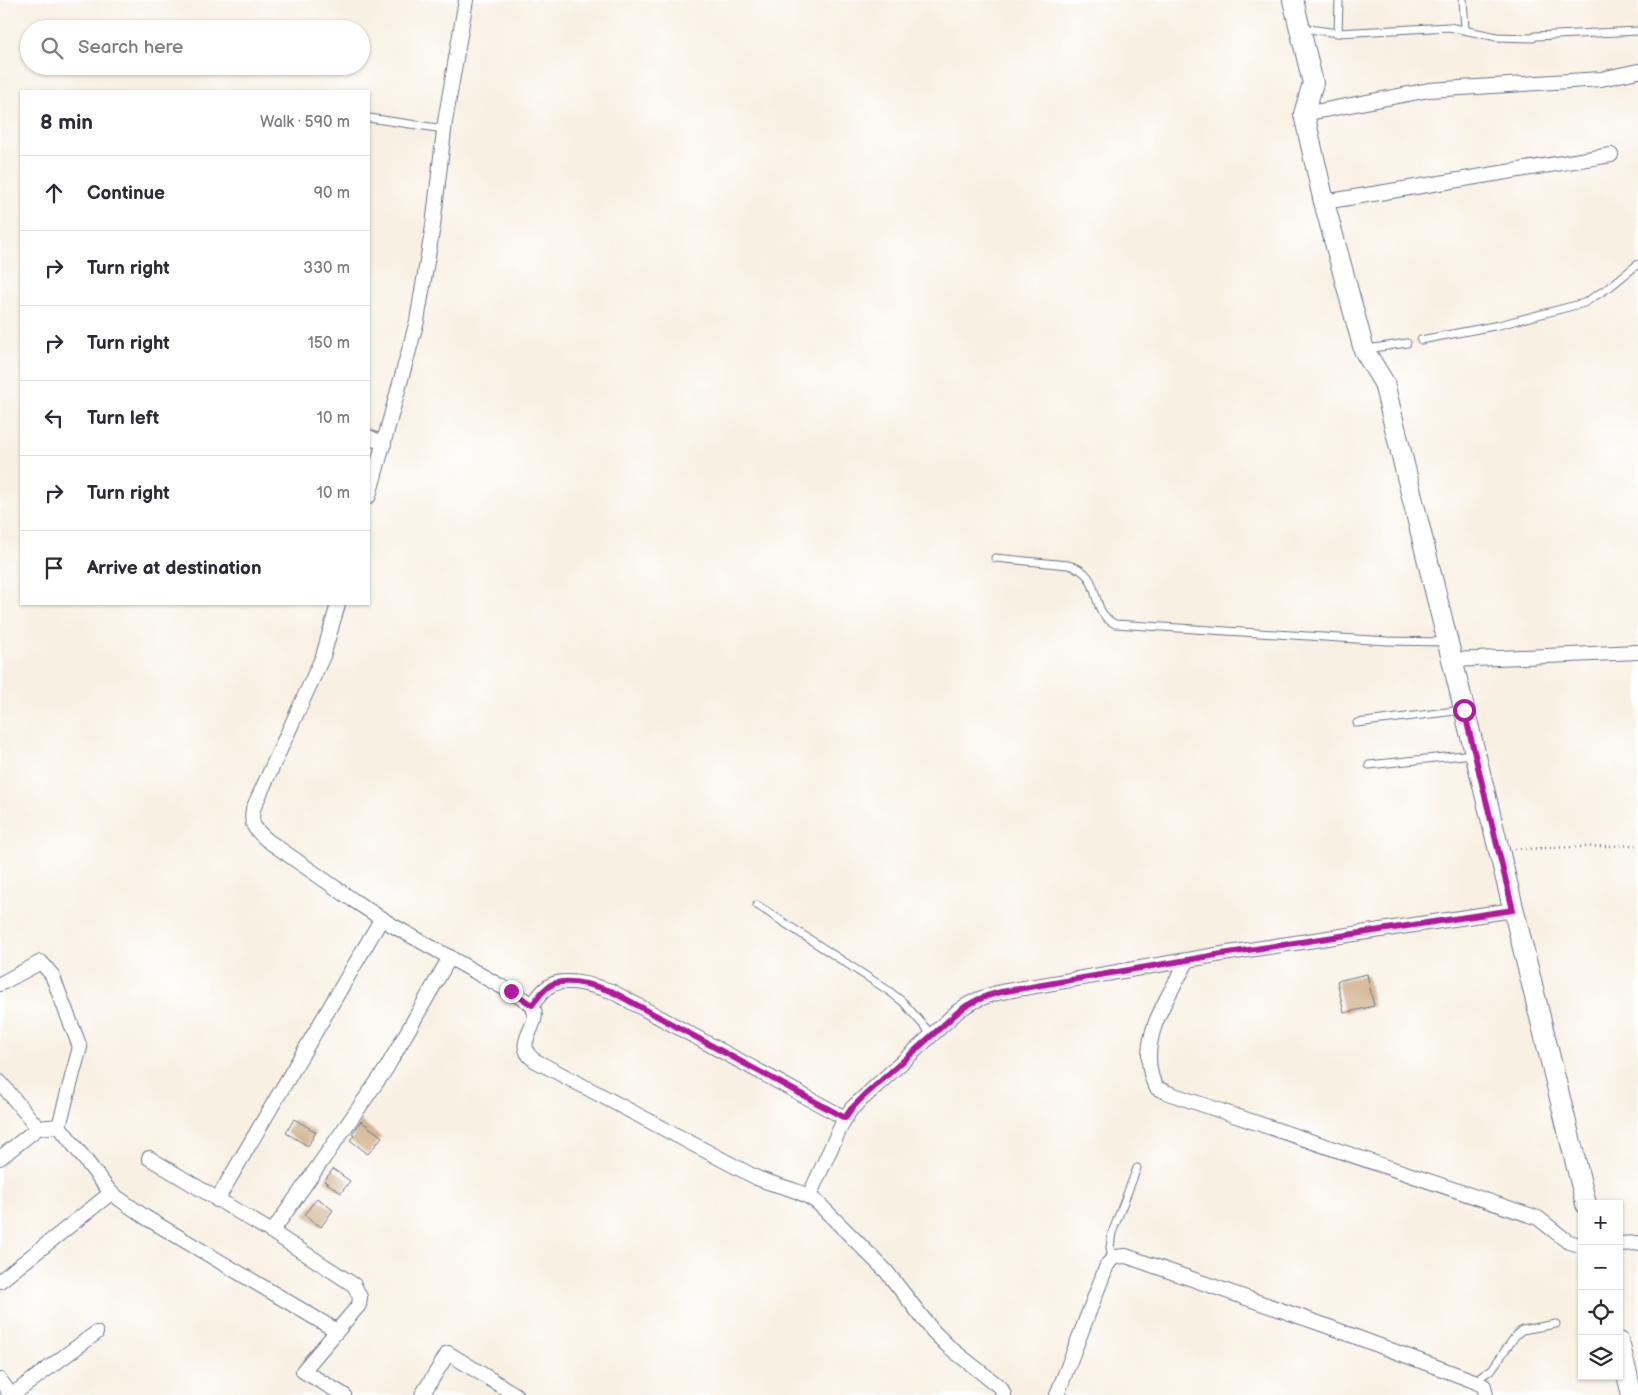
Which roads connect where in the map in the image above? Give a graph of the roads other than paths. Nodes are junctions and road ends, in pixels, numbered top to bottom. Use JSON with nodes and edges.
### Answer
{"nodes":[{"id":1,"x":466,"y":0,"type":"edge"},
{"id":2,"x":1293,"y":0,"type":"edge"},
{"id":3,"x":1339,"y":0,"type":"edge"},
{"id":4,"x":1464,"y":0,"type":"edge"},
{"id":5,"x":1300,"y":28,"type":"junction"},
{"id":6,"x":1465,"y":29,"type":"junction"},
{"id":7,"x":1638,"y":31,"type":"edge"},
{"id":8,"x":1338,"y":33,"type":"junction"},
{"id":9,"x":1636,"y":71,"type":"edge"},
{"id":10,"x":1304,"y":114,"type":"junction"},
{"id":11,"x":370,"y":118,"type":"edge"},
{"id":12,"x":444,"y":129,"type":"junction"},
{"id":13,"x":1611,"y":155,"type":"dead end"},
{"id":14,"x":1324,"y":202,"type":"junction"},
{"id":15,"x":1638,"y":264,"type":"edge"},
{"id":16,"x":1421,"y":340,"type":"dead end"},
{"id":17,"x":1407,"y":343,"type":"dead end"},
{"id":18,"x":1364,"y":350,"type":"junction"},
{"id":19,"x":370,"y":437,"type":"edge"},
{"id":20,"x":384,"y":444,"type":"junction"},
{"id":21,"x":370,"y":493,"type":"edge"},
{"id":22,"x":995,"y":558,"type":"dead end"},
{"id":23,"x":338,"y":605,"type":"edge"},
{"id":24,"x":1449,"y":651,"type":"junction"},
{"id":25,"x":1638,"y":652,"type":"edge"},
{"id":26,"x":1464,"y":710,"type":"junction"},
{"id":27,"x":1357,"y":723,"type":"dead end"},
{"id":28,"x":1475,"y":754,"type":"junction"},
{"id":29,"x":1368,"y":765,"type":"dead end"},
{"id":30,"x":757,"y":905,"type":"dead end"},
{"id":31,"x":1513,"y":910,"type":"junction"},
{"id":32,"x":382,"y":918,"type":"junction"},
{"id":33,"x":450,"y":957,"type":"junction"},
{"id":34,"x":1188,"y":960,"type":"junction"},
{"id":35,"x":0,"y":984,"type":"edge"},
{"id":36,"x":532,"y":1005,"type":"junction"},
{"id":37,"x":932,"y":1034,"type":"junction"},
{"id":38,"x":0,"y":1082,"type":"edge"},
{"id":39,"x":845,"y":1118,"type":"junction"},
{"id":40,"x":59,"y":1126,"type":"junction"},
{"id":41,"x":38,"y":1128,"type":"junction"},
{"id":42,"x":0,"y":1158,"type":"edge"},
{"id":43,"x":149,"y":1158,"type":"dead end"},
{"id":44,"x":1137,"y":1168,"type":"dead end"},
{"id":45,"x":111,"y":1193,"type":"junction"},
{"id":46,"x":809,"y":1196,"type":"junction"},
{"id":47,"x":217,"y":1200,"type":"junction"},
{"id":48,"x":1585,"y":1200,"type":"edge"},
{"id":49,"x":272,"y":1232,"type":"junction"},
{"id":50,"x":1638,"y":1243,"type":"edge"},
{"id":51,"x":1623,"y":1244,"type":"edge"},
{"id":52,"x":1579,"y":1245,"type":"edge"},
{"id":53,"x":1112,"y":1259,"type":"junction"},
{"id":54,"x":0,"y":1281,"type":"edge"},
{"id":55,"x":1556,"y":1324,"type":"dead end"},
{"id":56,"x":337,"y":1331,"type":"junction"},
{"id":57,"x":96,"y":1333,"type":"dead end"},
{"id":58,"x":1623,"y":1358,"type":"edge"},
{"id":59,"x":0,"y":1380,"type":"edge"},
{"id":60,"x":1474,"y":1382,"type":"junction"},
{"id":61,"x":11,"y":1395,"type":"edge"},
{"id":62,"x":344,"y":1395,"type":"edge"},
{"id":63,"x":422,"y":1395,"type":"edge"},
{"id":64,"x":516,"y":1395,"type":"edge"},
{"id":65,"x":1004,"y":1395,"type":"edge"},
{"id":66,"x":1057,"y":1395,"type":"edge"},
{"id":67,"x":1486,"y":1395,"type":"edge"},
{"id":68,"x":1632,"y":1395,"type":"edge"}],
"edges":[{"from":1,"to":12,"type":"street"},
{"from":2,"to":5,"type":"main road"},
{"from":3,"to":8,"type":"lane"},
{"from":4,"to":6,"type":"lane"},
{"from":5,"to":8,"type":"lane"},
{"from":5,"to":10,"type":"main road"},
{"from":6,"to":7,"type":"lane"},
{"from":6,"to":8,"type":"lane"},
{"from":9,"to":10,"type":"street"},
{"from":10,"to":14,"type":"main road"},
{"from":11,"to":12,"type":"lane"},
{"from":12,"to":20,"type":"street"},
{"from":13,"to":14,"type":"street"},
{"from":14,"to":18,"type":"main road"},
{"from":15,"to":16,"type":"lane"},
{"from":17,"to":18,"type":"lane"},
{"from":18,"to":24,"type":"main road"},
{"from":19,"to":20,"type":"street"},
{"from":20,"to":21,"type":"street"},
{"from":22,"to":24,"type":"lane"},
{"from":23,"to":32,"type":"street"},
{"from":24,"to":25,"type":"street"},
{"from":24,"to":26,"type":"main road"},
{"from":26,"to":27,"type":"lane"},
{"from":26,"to":28,"type":"main road"},
{"from":28,"to":29,"type":"lane"},
{"from":28,"to":31,"type":"main road"},
{"from":30,"to":37,"type":"lane"},
{"from":31,"to":34,"type":"street"},
{"from":31,"to":48,"type":"main road"},
{"from":32,"to":33,"type":"street"},
{"from":32,"to":47,"type":"street"},
{"from":33,"to":36,"type":"street"},
{"from":33,"to":49,"type":"street"},
{"from":34,"to":37,"type":"street"},
{"from":34,"to":52,"type":"street"},
{"from":35,"to":40,"type":"street"},
{"from":36,"to":39,"type":"street"},
{"from":36,"to":46,"type":"street"},
{"from":37,"to":39,"type":"street"},
{"from":38,"to":41,"type":"street"},
{"from":39,"to":46,"type":"street"},
{"from":40,"to":41,"type":"street"},
{"from":40,"to":45,"type":"street"},
{"from":41,"to":42,"type":"street"},
{"from":43,"to":47,"type":"street"},
{"from":44,"to":53,"type":"lane"},
{"from":45,"to":54,"type":"street"},
{"from":45,"to":56,"type":"street"},
{"from":46,"to":65,"type":"street"},
{"from":47,"to":49,"type":"street"},
{"from":49,"to":56,"type":"street"},
{"from":50,"to":51,"type":"street"},
{"from":53,"to":60,"type":"street"},
{"from":53,"to":66,"type":"street"},
{"from":55,"to":60,"type":"lane"},
{"from":56,"to":62,"type":"street"},
{"from":57,"to":61,"type":"street"},
{"from":58,"to":68,"type":"main road"},
{"from":59,"to":61,"type":"street"},
{"from":60,"to":67,"type":"street"},
{"from":63,"to":64,"type":"street"}]}
